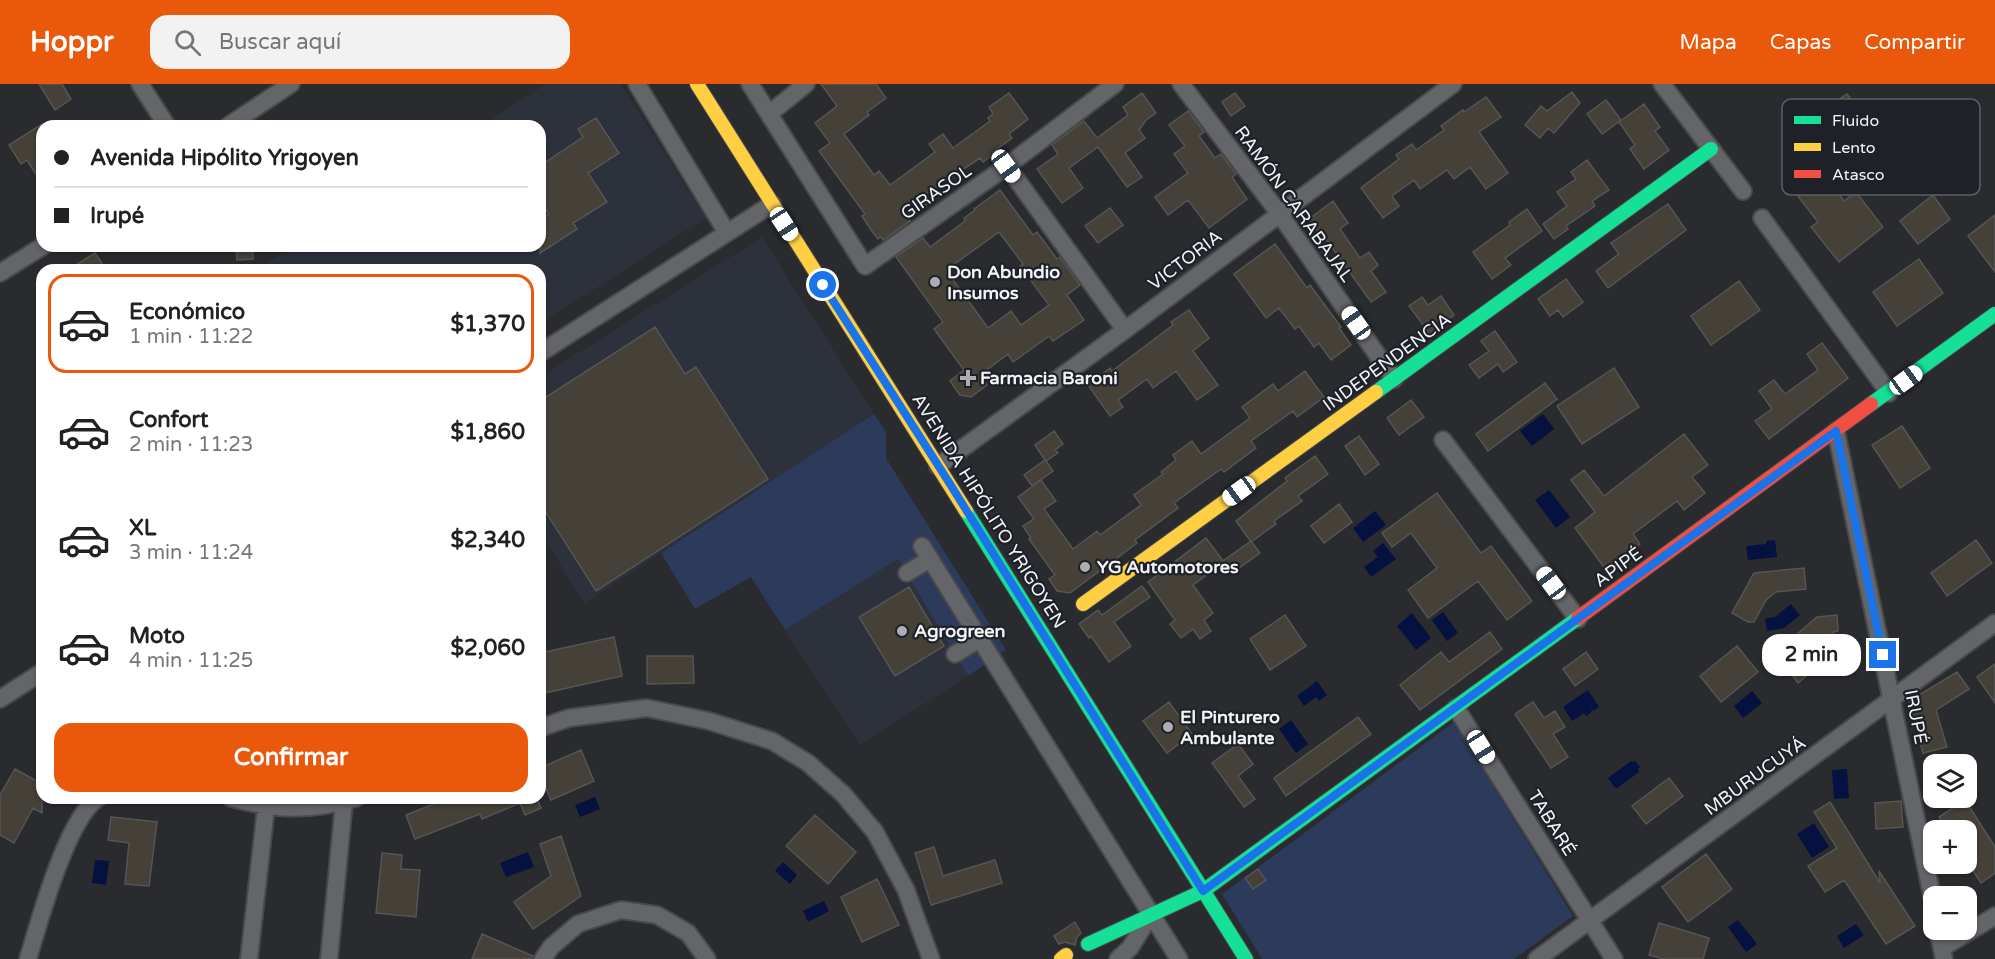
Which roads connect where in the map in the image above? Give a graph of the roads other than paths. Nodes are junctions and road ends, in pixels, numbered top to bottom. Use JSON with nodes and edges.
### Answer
{"nodes":[{"id":1,"x":140,"y":84,"type":"edge"},
{"id":2,"x":291,"y":84,"type":"edge"},
{"id":3,"x":637,"y":84,"type":"edge"},
{"id":4,"x":697,"y":84,"type":"edge"},
{"id":5,"x":750,"y":84,"type":"edge"},
{"id":6,"x":806,"y":84,"type":"edge"},
{"id":7,"x":1115,"y":84,"type":"edge"},
{"id":8,"x":1181,"y":84,"type":"edge"},
{"id":9,"x":1453,"y":84,"type":"edge"},
{"id":10,"x":1662,"y":84,"type":"edge"},
{"id":11,"x":769,"y":114,"type":"junction"},
{"id":12,"x":162,"y":120,"type":"edge"},
{"id":13,"x":237,"y":120,"type":"edge"},
{"id":14,"x":1711,"y":149,"type":"junction"},
{"id":15,"x":1006,"y":166,"type":"junction"},
{"id":16,"x":1743,"y":191,"type":"dead end"},
{"id":17,"x":771,"y":204,"type":"junction"},
{"id":18,"x":1279,"y":213,"type":"junction"},
{"id":19,"x":1762,"y":218,"type":"dead end"},
{"id":20,"x":727,"y":233,"type":"junction"},
{"id":21,"x":36,"y":250,"type":"edge"},
{"id":22,"x":0,"y":273,"type":"edge"},
{"id":23,"x":1995,"y":314,"type":"edge"},
{"id":24,"x":1125,"y":330,"type":"junction"},
{"id":25,"x":546,"y":349,"type":"edge"},
{"id":26,"x":1394,"y":379,"type":"junction"},
{"id":27,"x":1888,"y":393,"type":"junction"},
{"id":28,"x":1836,"y":431,"type":"junction"},
{"id":29,"x":1443,"y":440,"type":"dead end"},
{"id":30,"x":938,"y":466,"type":"junction"},
{"id":31,"x":907,"y":573,"type":"dead end"},
{"id":32,"x":1083,"y":604,"type":"dead end"},
{"id":33,"x":1578,"y":619,"type":"junction"},
{"id":34,"x":1995,"y":623,"type":"edge"},
{"id":35,"x":980,"y":639,"type":"junction"},
{"id":36,"x":955,"y":654,"type":"dead end"},
{"id":37,"x":36,"y":676,"type":"edge"},
{"id":38,"x":0,"y":698,"type":"edge"},
{"id":39,"x":1892,"y":700,"type":"junction"},
{"id":40,"x":1456,"y":708,"type":"junction"},
{"id":41,"x":546,"y":726,"type":"edge"},
{"id":42,"x":91,"y":804,"type":"edge"},
{"id":43,"x":254,"y":804,"type":"edge"},
{"id":44,"x":326,"y":804,"type":"edge"},
{"id":45,"x":349,"y":804,"type":"edge"},
{"id":46,"x":266,"y":807,"type":"junction"},
{"id":47,"x":1930,"y":886,"type":"edge"},
{"id":48,"x":1203,"y":891,"type":"junction"},
{"id":49,"x":1151,"y":914,"type":"junction"},
{"id":50,"x":1995,"y":916,"type":"edge"},
{"id":51,"x":1590,"y":920,"type":"junction"},
{"id":52,"x":1088,"y":944,"type":"dead end"},
{"id":53,"x":1943,"y":954,"type":"edge"},
{"id":54,"x":1126,"y":955,"type":"edge"},
{"id":55,"x":28,"y":959,"type":"edge"},
{"id":56,"x":249,"y":959,"type":"edge"},
{"id":57,"x":329,"y":959,"type":"edge"},
{"id":58,"x":543,"y":959,"type":"edge"},
{"id":59,"x":707,"y":959,"type":"edge"},
{"id":60,"x":931,"y":959,"type":"edge"},
{"id":61,"x":1179,"y":959,"type":"edge"},
{"id":62,"x":1246,"y":959,"type":"edge"},
{"id":63,"x":1536,"y":959,"type":"edge"},
{"id":64,"x":1614,"y":959,"type":"edge"}],
"edges":[{"from":1,"to":12,"type":"street"},
{"from":2,"to":13,"type":"street"},
{"from":3,"to":20,"type":"street"},
{"from":4,"to":17,"type":"street","name":"AVENIDA HIPÓLITO YRIGOYEN"},
{"from":5,"to":11,"type":"street"},
{"from":6,"to":11,"type":"street"},
{"from":7,"to":15,"type":"street","name":"GIRASOL"},
{"from":8,"to":18,"type":"street","name":"RAMÓN CARABAJAL"},
{"from":9,"to":18,"type":"street","name":"VICTORIA"},
{"from":10,"to":14,"type":"street"},
{"from":11,"to":15,"type":"street","name":"GIRASOL"},
{"from":14,"to":16,"type":"street"},
{"from":14,"to":26,"type":"street","name":"INDEPENDENCIA"},
{"from":15,"to":24,"type":"street"},
{"from":17,"to":20,"type":"street"},
{"from":17,"to":30,"type":"street","name":"AVENIDA HIPÓLITO YRIGOYEN"},
{"from":18,"to":24,"type":"street","name":"VICTORIA"},
{"from":18,"to":26,"type":"street","name":"RAMÓN CARABAJAL"},
{"from":19,"to":27,"type":"street"},
{"from":20,"to":25,"type":"street"},
{"from":21,"to":22,"type":"street"},
{"from":23,"to":27,"type":"street","name":"APIPÉ"},
{"from":24,"to":30,"type":"street","name":"VICTORIA"},
{"from":26,"to":32,"type":"street","name":"INDEPENDENCIA"},
{"from":27,"to":28,"type":"street","name":"APIPÉ"},
{"from":28,"to":33,"type":"street","name":"APIPÉ"},
{"from":28,"to":39,"type":"street","name":"IRUPÉ"},
{"from":29,"to":33,"type":"street"},
{"from":30,"to":48,"type":"street","name":"AVENIDA HIPÓLITO YRIGOYEN"},
{"from":31,"to":35,"type":"street"},
{"from":33,"to":40,"type":"street","name":"APIPÉ"},
{"from":34,"to":39,"type":"street","name":"MBURUCUYÁ"},
{"from":35,"to":36,"type":"street"},
{"from":35,"to":49,"type":"street"},
{"from":37,"to":38,"type":"street"},
{"from":39,"to":47,"type":"street","name":"IRUPÉ"},
{"from":39,"to":51,"type":"street","name":"MBURUCUYÁ"},
{"from":40,"to":48,"type":"street","name":"APIPÉ"},
{"from":40,"to":51,"type":"street","name":"TABARÉ"},
{"from":41,"to":60,"type":"street"},
{"from":42,"to":55,"type":"street"},
{"from":43,"to":46,"type":"street"},
{"from":44,"to":46,"type":"street"},
{"from":45,"to":57,"type":"street"},
{"from":46,"to":56,"type":"street"},
{"from":48,"to":49,"type":"street","name":"APIPÉ"},
{"from":48,"to":62,"type":"street","name":"AVENIDA HIPÓLITO YRIGOYEN"},
{"from":49,"to":52,"type":"street","name":"APIPÉ"},
{"from":49,"to":54,"type":"street"},
{"from":49,"to":61,"type":"street"},
{"from":50,"to":53,"type":"street"},
{"from":51,"to":63,"type":"street","name":"MBURUCUYÁ"},
{"from":51,"to":64,"type":"street","name":"TABARÉ"},
{"from":58,"to":59,"type":"street"}]}
